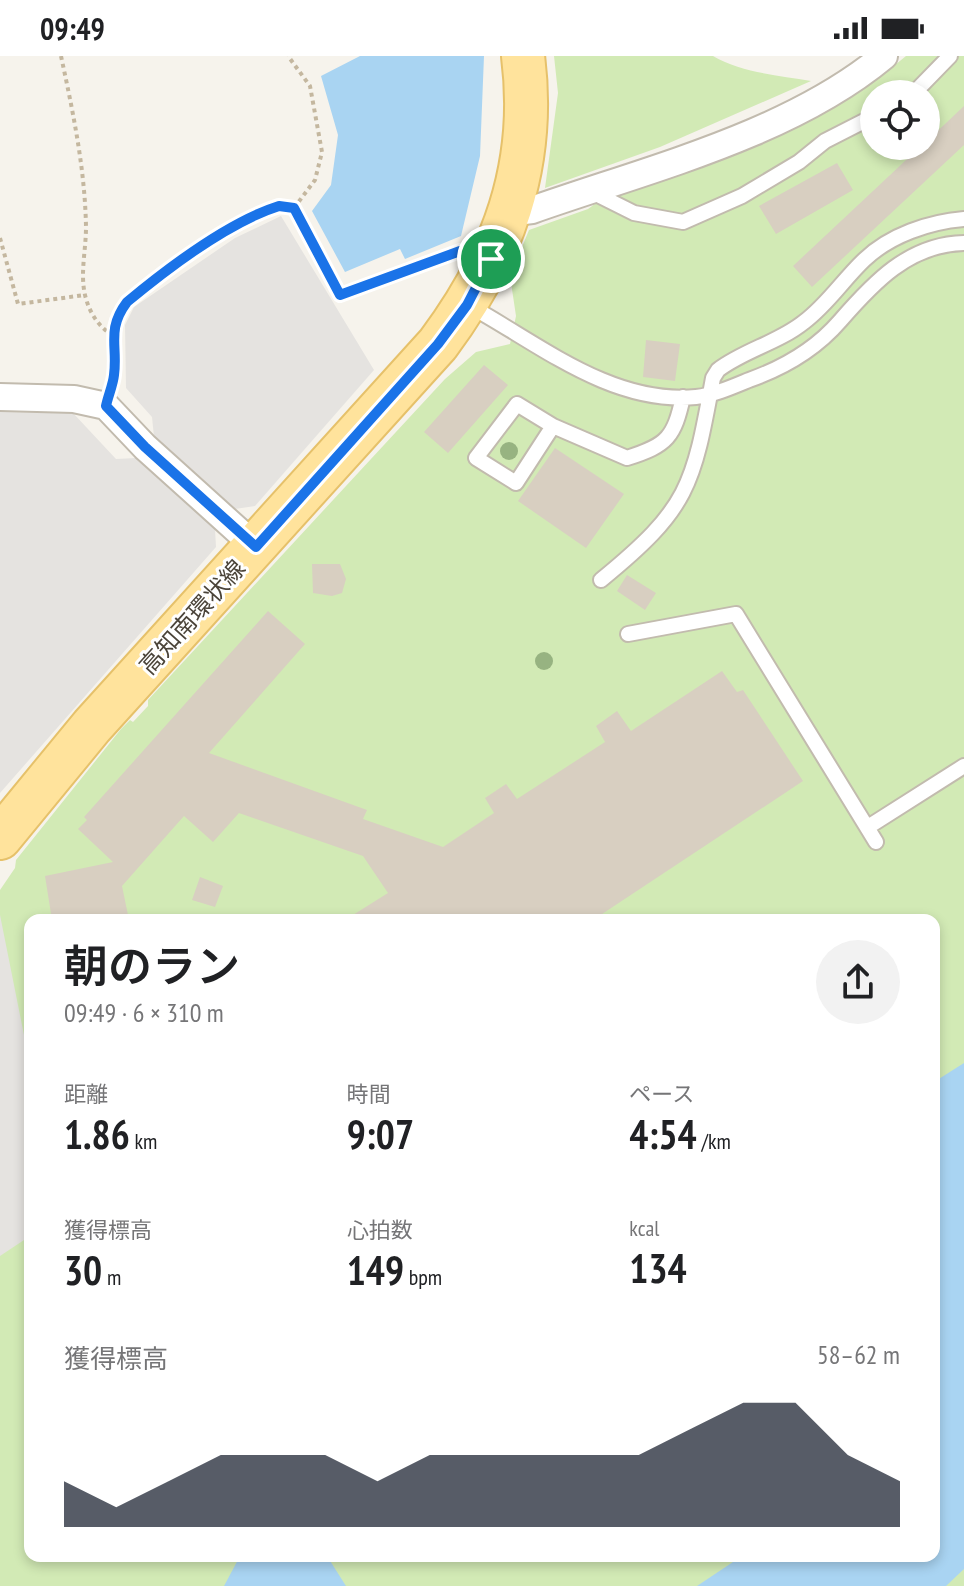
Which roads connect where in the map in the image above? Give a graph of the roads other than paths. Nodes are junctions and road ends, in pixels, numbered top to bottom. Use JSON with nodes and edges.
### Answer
{"nodes":[{"id":1,"x":523,"y":56,"type":"edge"},
{"id":2,"x":884,"y":56,"type":"edge"},
{"id":3,"x":950,"y":56,"type":"edge"},
{"id":4,"x":927,"y":80,"type":"edge"},
{"id":5,"x":860,"y":123,"type":"edge"},
{"id":6,"x":588,"y":190,"type":"junction"},
{"id":7,"x":508,"y":213,"type":"junction"},
{"id":8,"x":964,"y":219,"type":"edge"},
{"id":9,"x":964,"y":243,"type":"edge"},
{"id":10,"x":467,"y":305,"type":"junction"},
{"id":11,"x":710,"y":394,"type":"junction"},
{"id":12,"x":0,"y":397,"type":"edge"},
{"id":13,"x":683,"y":397,"type":"junction"},
{"id":14,"x":553,"y":426,"type":"junction"},
{"id":15,"x":256,"y":547,"type":"junction"},
{"id":16,"x":601,"y":580,"type":"dead end"},
{"id":17,"x":628,"y":634,"type":"dead end"},
{"id":18,"x":964,"y":766,"type":"edge"},
{"id":19,"x":868,"y":827,"type":"junction"},
{"id":20,"x":0,"y":838,"type":"edge"},
{"id":21,"x":876,"y":842,"type":"dead end"}],
"edges":[{"from":1,"to":7,"type":"main road","name":"高知南環状線"},
{"from":2,"to":6,"type":"street"},
{"from":3,"to":4,"type":"lane"},
{"from":5,"to":6,"type":"lane"},
{"from":6,"to":7,"type":"street"},
{"from":7,"to":10,"type":"main road","name":"高知南環状線"},
{"from":8,"to":11,"type":"lane"},
{"from":9,"to":11,"type":"lane"},
{"from":10,"to":13,"type":"lane"},
{"from":10,"to":15,"type":"main road","name":"高知南環状線"},
{"from":11,"to":13,"type":"lane"},
{"from":11,"to":16,"type":"lane"},
{"from":12,"to":15,"type":"street"},
{"from":13,"to":14,"type":"lane"},
{"from":14,"to":14,"type":"lane"},
{"from":15,"to":20,"type":"main road","name":"高知南環状線"},
{"from":17,"to":19,"type":"lane"},
{"from":18,"to":19,"type":"lane"},
{"from":19,"to":21,"type":"lane"}]}
